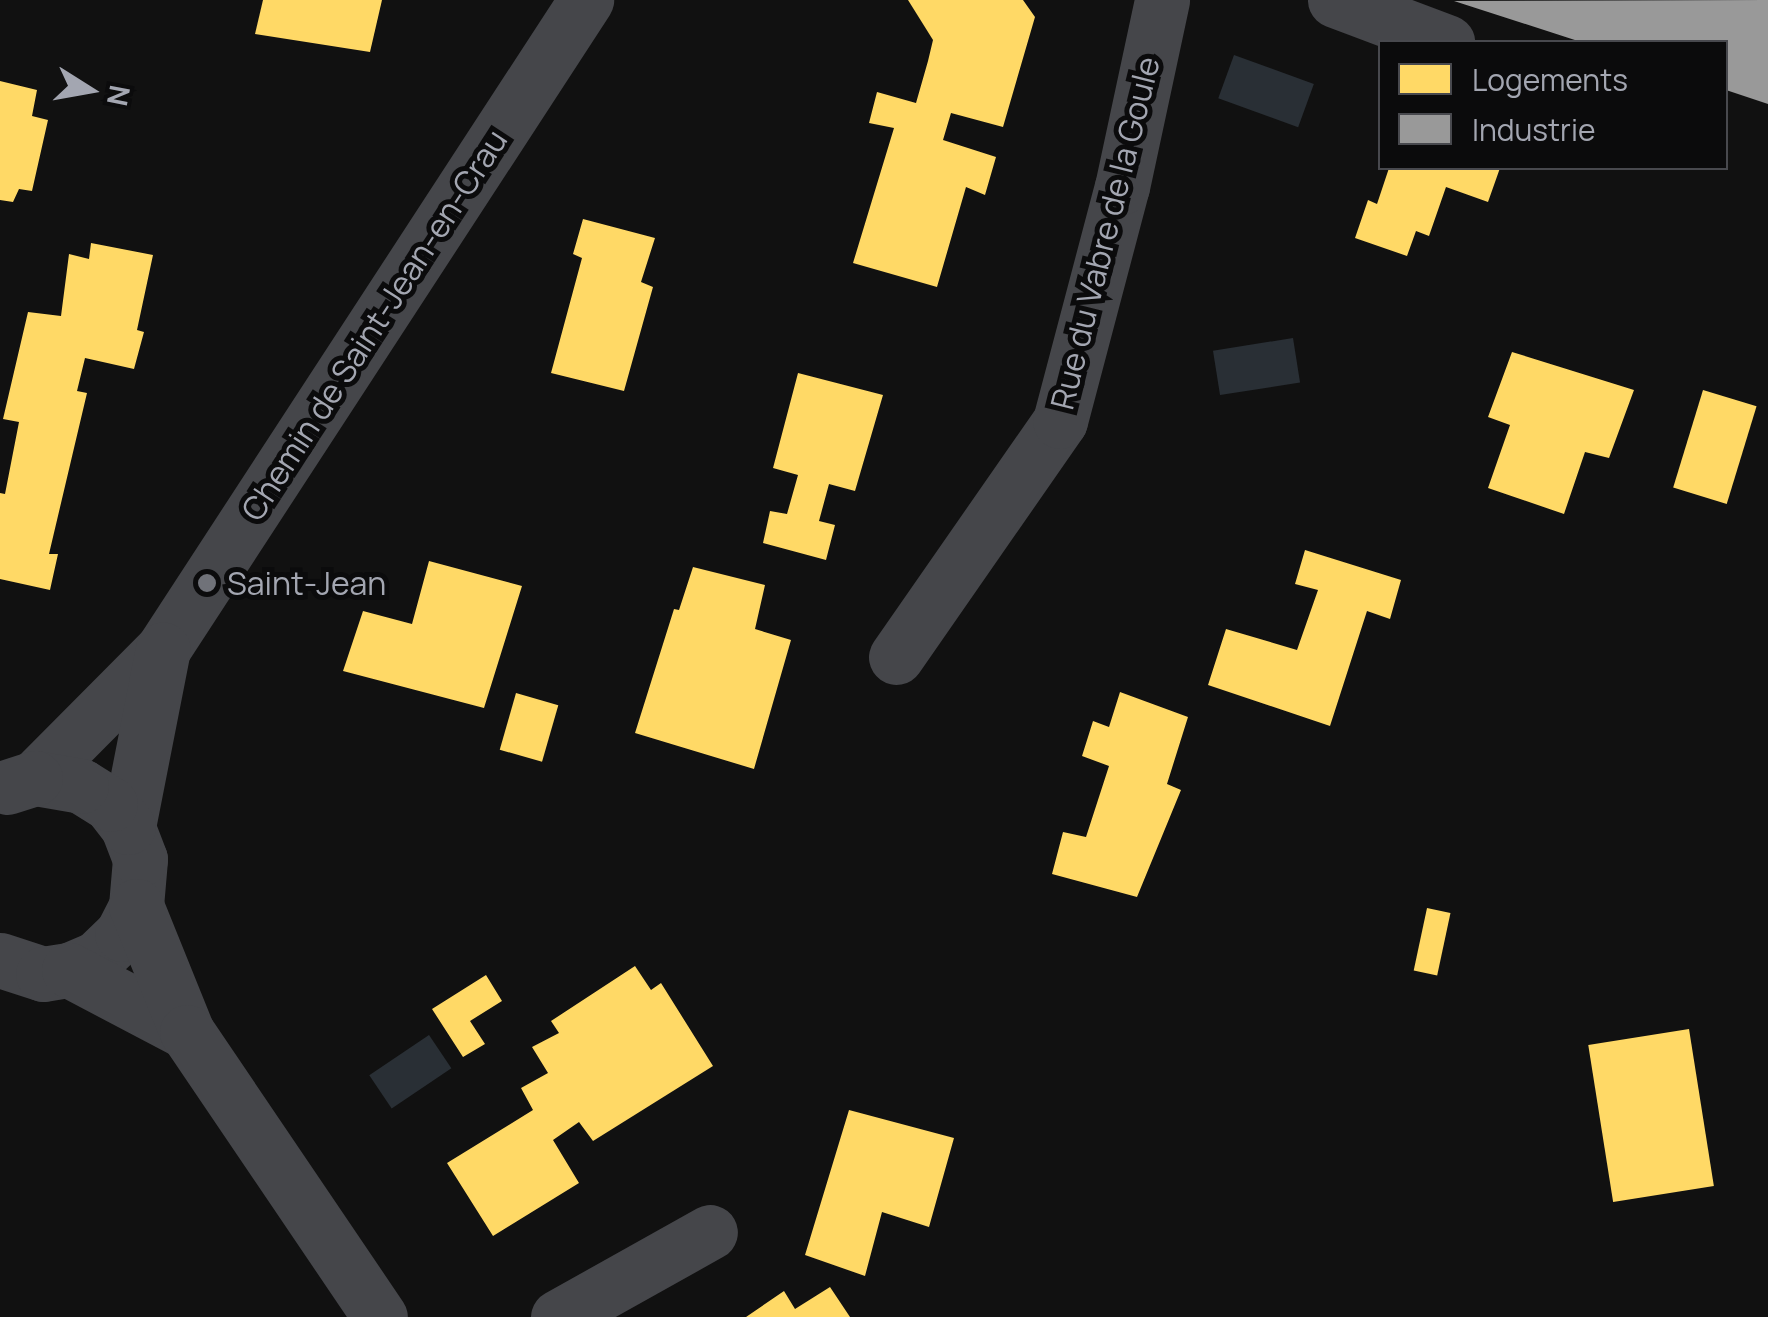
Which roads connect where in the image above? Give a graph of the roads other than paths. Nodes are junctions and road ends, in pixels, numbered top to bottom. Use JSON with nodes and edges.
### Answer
{"nodes":[{"id":1,"x":586,"y":0,"type":"edge"},
{"id":2,"x":1162,"y":0,"type":"edge"},
{"id":3,"x":1334,"y":0,"type":"edge"},
{"id":4,"x":1442,"y":40,"type":"edge"},
{"id":5,"x":162,"y":649,"type":"junction"},
{"id":6,"x":896,"y":657,"type":"dead end"},
{"id":7,"x":18,"y":784,"type":"edge"},
{"id":8,"x":128,"y":827,"type":"junction"},
{"id":9,"x":136,"y":906,"type":"junction"},
{"id":10,"x":28,"y":977,"type":"edge"},
{"id":11,"x":187,"y":1032,"type":"junction"},
{"id":12,"x":710,"y":1232,"type":"dead end"},
{"id":13,"x":357,"y":1309,"type":"edge"},
{"id":14,"x":558,"y":1317,"type":"edge"}],
"edges":[{"from":1,"to":5,"type":"street","name":"Chemin de Saint-Jean-en-Crau"},
{"from":2,"to":6,"type":"street","name":"Rue du Vabre de la Goule"},
{"from":3,"to":4,"type":"street"},
{"from":5,"to":7,"type":"street"},
{"from":5,"to":8,"type":"street"},
{"from":7,"to":8,"type":"street"},
{"from":8,"to":9,"type":"street"},
{"from":9,"to":10,"type":"street"},
{"from":9,"to":11,"type":"street"},
{"from":10,"to":11,"type":"street"},
{"from":11,"to":13,"type":"street"},
{"from":12,"to":14,"type":"street"}]}
